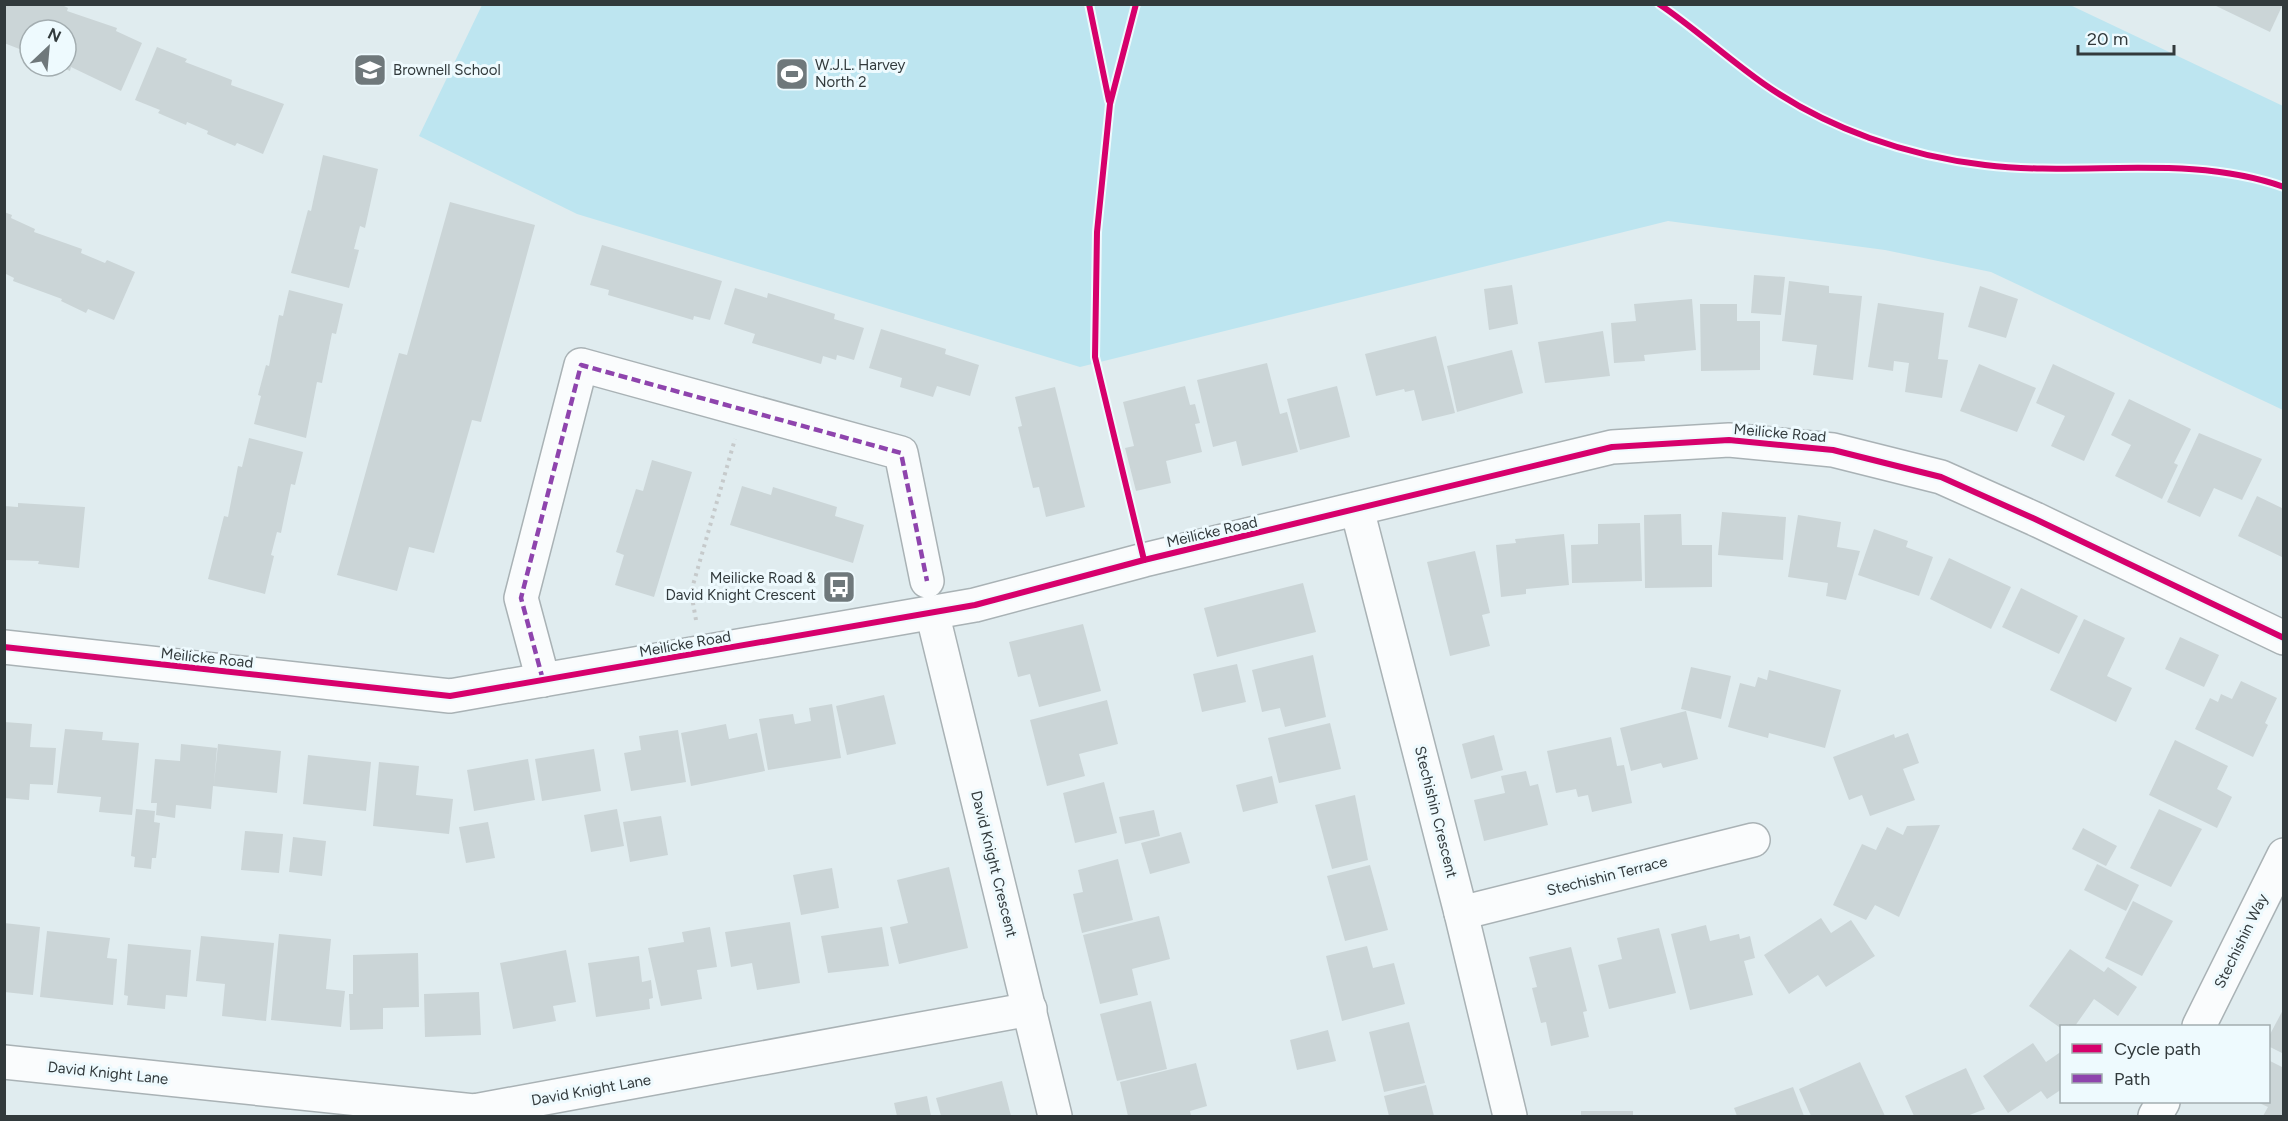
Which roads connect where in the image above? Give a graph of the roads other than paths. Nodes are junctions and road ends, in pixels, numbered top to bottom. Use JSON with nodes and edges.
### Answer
{"nodes":[{"id":1,"x":1357,"y":510,"type":"junction"},
{"id":2,"x":927,"y":580,"type":"dead end"},
{"id":3,"x":932,"y":612,"type":"junction"},
{"id":4,"x":2283,"y":638,"type":"edge"},
{"id":5,"x":4,"y":647,"type":"edge"},
{"id":6,"x":543,"y":680,"type":"junction"},
{"id":7,"x":1753,"y":840,"type":"dead end"},
{"id":8,"x":2283,"y":855,"type":"edge"},
{"id":9,"x":1461,"y":912,"type":"junction"},
{"id":10,"x":1030,"y":1009,"type":"junction"},
{"id":11,"x":2199,"y":1025,"type":"edge"},
{"id":12,"x":4,"y":1062,"type":"edge"},
{"id":13,"x":1055,"y":1116,"type":"edge"},
{"id":14,"x":1510,"y":1116,"type":"edge"}],
"edges":[{"from":1,"to":3,"type":"street","name":"Meilicke Road"},
{"from":1,"to":4,"type":"street","name":"Meilicke Road"},
{"from":1,"to":9,"type":"street","name":"Stechishin Crescent"},
{"from":2,"to":6,"type":"street"},
{"from":3,"to":6,"type":"street","name":"Meilicke Road"},
{"from":3,"to":10,"type":"street","name":"David Knight Crescent"},
{"from":5,"to":6,"type":"street","name":"Meilicke Road"},
{"from":7,"to":9,"type":"street","name":"Stechishin Terrace"},
{"from":8,"to":11,"type":"street","name":"Stechishin Way"},
{"from":9,"to":14,"type":"street","name":"Stechishin Crescent"},
{"from":10,"to":12,"type":"street","name":"David Knight Lane"},
{"from":10,"to":13,"type":"street","name":"David Knight Crescent"}]}
